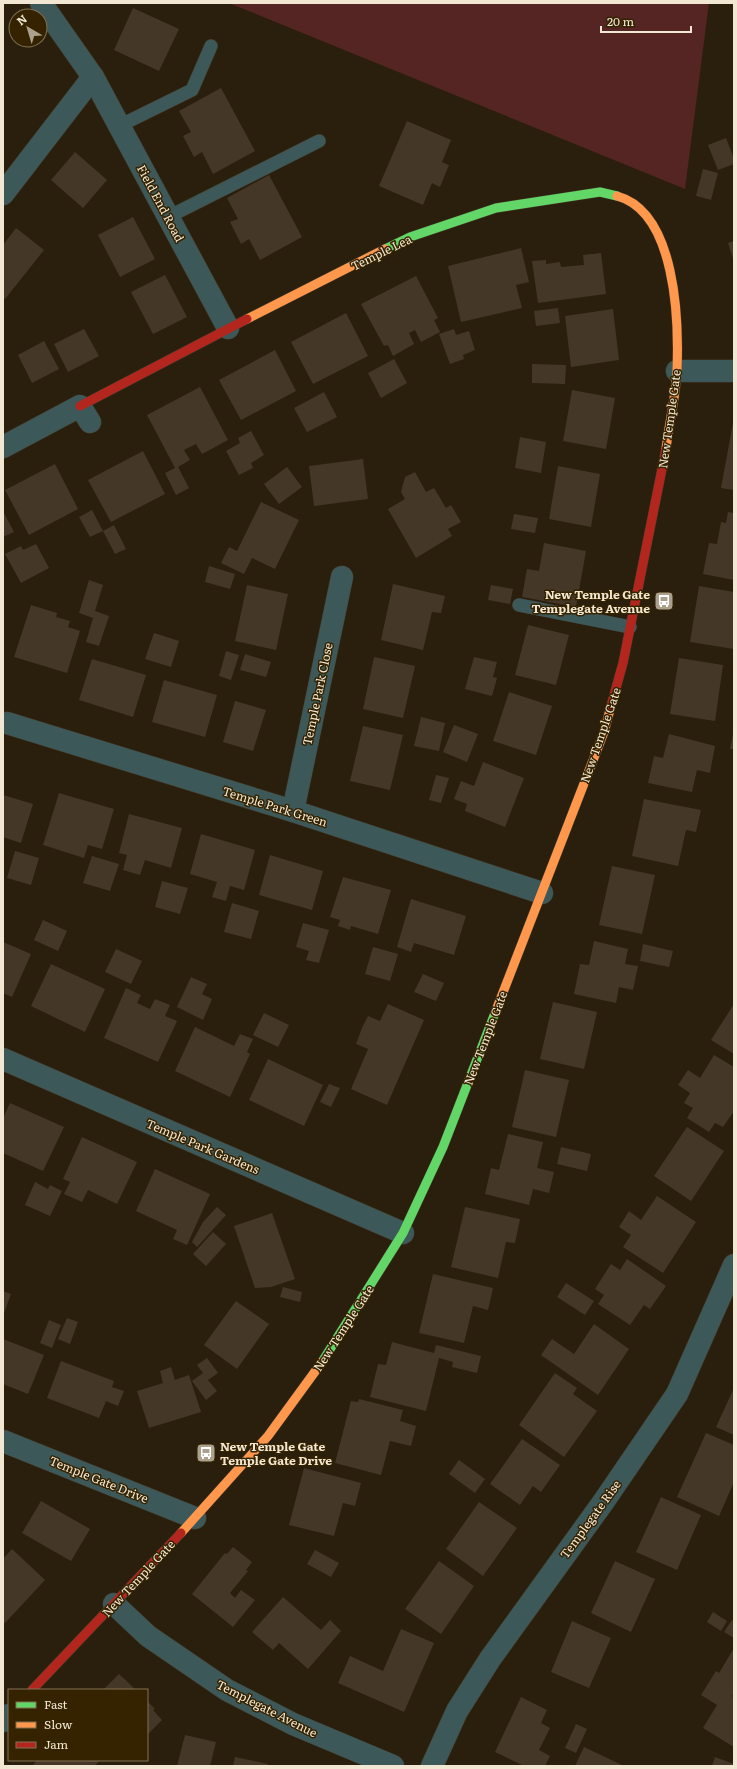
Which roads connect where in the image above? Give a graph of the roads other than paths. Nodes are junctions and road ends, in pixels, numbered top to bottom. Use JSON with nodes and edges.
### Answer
{"nodes":[{"id":1,"x":41,"y":3,"type":"edge"},
{"id":2,"x":211,"y":46,"type":"dead end"},
{"id":3,"x":93,"y":77,"type":"junction"},
{"id":4,"x":119,"y":126,"type":"junction"},
{"id":5,"x":319,"y":141,"type":"dead end"},
{"id":6,"x":3,"y":194,"type":"edge"},
{"id":7,"x":168,"y":217,"type":"junction"},
{"id":8,"x":669,"y":267,"type":"joint"},
{"id":9,"x":228,"y":328,"type":"junction"},
{"id":10,"x":677,"y":371,"type":"junction"},
{"id":11,"x":734,"y":371,"type":"edge"},
{"id":12,"x":85,"y":414,"type":"joint"},
{"id":13,"x":3,"y":447,"type":"edge"},
{"id":14,"x":342,"y":578,"type":"dead end"},
{"id":15,"x":519,"y":605,"type":"dead end"},
{"id":16,"x":630,"y":627,"type":"junction"},
{"id":17,"x":7,"y":723,"type":"dead end"},
{"id":18,"x":293,"y":811,"type":"junction"},
{"id":19,"x":542,"y":893,"type":"junction"},
{"id":20,"x":3,"y":1059,"type":"edge"},
{"id":21,"x":402,"y":1233,"type":"junction"},
{"id":22,"x":734,"y":1265,"type":"edge"},
{"id":23,"x":3,"y":1441,"type":"edge"},
{"id":24,"x":194,"y":1518,"type":"junction"},
{"id":25,"x":114,"y":1604,"type":"junction"},
{"id":26,"x":33,"y":1689,"type":"edge"},
{"id":27,"x":393,"y":1766,"type":"edge"},
{"id":28,"x":432,"y":1766,"type":"edge"}],
"edges":[{"from":1,"to":3,"type":"street","name":"Field End Road"},
{"from":2,"to":4,"type":"lane"},
{"from":3,"to":4,"type":"street","name":"Field End Road"},
{"from":3,"to":6,"type":"street"},
{"from":4,"to":7,"type":"street","name":"Field End Road"},
{"from":5,"to":7,"type":"lane"},
{"from":7,"to":9,"type":"street","name":"Field End Road"},
{"from":8,"to":9,"type":"street","name":"Temple Lea"},
{"from":8,"to":10,"type":"street","name":"New Temple Gate"},
{"from":9,"to":12,"type":"street","name":"Temple Lea"},
{"from":10,"to":11,"type":"street"},
{"from":10,"to":16,"type":"street","name":"New Temple Gate"},
{"from":12,"to":13,"type":"street","name":"Temple Lea"},
{"from":14,"to":18,"type":"street","name":"Temple Park Close"},
{"from":15,"to":16,"type":"lane"},
{"from":16,"to":19,"type":"street","name":"New Temple Gate"},
{"from":17,"to":18,"type":"street","name":"Temple Park Green"},
{"from":18,"to":19,"type":"street","name":"Temple Park Green"},
{"from":19,"to":21,"type":"street","name":"New Temple Gate"},
{"from":20,"to":21,"type":"street","name":"Temple Park Gardens"},
{"from":21,"to":24,"type":"street","name":"New Temple Gate"},
{"from":22,"to":28,"type":"street","name":"Templegate Rise"},
{"from":23,"to":24,"type":"street","name":"Temple Gate Drive"},
{"from":24,"to":25,"type":"street","name":"New Temple Gate"},
{"from":25,"to":26,"type":"street","name":"New Temple Gate"},
{"from":25,"to":27,"type":"street","name":"Templegate Avenue"}]}
